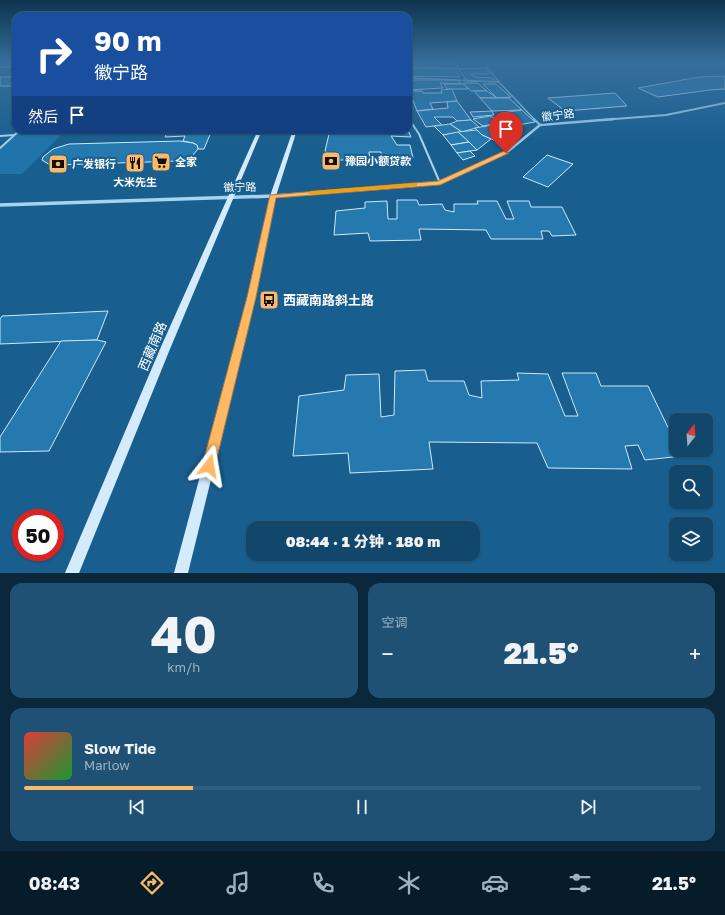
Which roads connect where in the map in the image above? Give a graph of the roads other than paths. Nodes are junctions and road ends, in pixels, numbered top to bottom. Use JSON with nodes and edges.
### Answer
{"nodes":[{"id":1,"x":506,"y":90,"type":"edge"},
{"id":2,"x":725,"y":103,"type":"edge"},
{"id":3,"x":412,"y":124,"type":"edge"},
{"id":4,"x":540,"y":125,"type":"junction"},
{"id":5,"x":258,"y":134,"type":"edge"},
{"id":6,"x":294,"y":134,"type":"edge"},
{"id":7,"x":15,"y":135,"type":"joint"},
{"id":8,"x":0,"y":136,"type":"edge"},
{"id":9,"x":0,"y":148,"type":"edge"},
{"id":10,"x":440,"y":183,"type":"junction"},
{"id":11,"x":231,"y":196,"type":"junction"},
{"id":12,"x":273,"y":196,"type":"junction"},
{"id":13,"x":0,"y":204,"type":"edge"},
{"id":14,"x":72,"y":573,"type":"edge"},
{"id":15,"x":181,"y":573,"type":"edge"}],
"edges":[{"from":1,"to":4,"type":"lane"},
{"from":2,"to":4,"type":"street","name":"徽宁路"},
{"from":3,"to":10,"type":"lane"},
{"from":4,"to":10,"type":"street","name":"徽宁路"},
{"from":5,"to":11,"type":"main road","name":"西藏南路"},
{"from":6,"to":12,"type":"main road"},
{"from":7,"to":8,"type":"lane"},
{"from":7,"to":9,"type":"lane"},
{"from":10,"to":12,"type":"street","name":"徽宁路"},
{"from":11,"to":12,"type":"street","name":"徽宁路"},
{"from":11,"to":13,"type":"street","name":"徽宁路"},
{"from":11,"to":14,"type":"main road","name":"西藏南路"},
{"from":12,"to":15,"type":"main road"}]}
